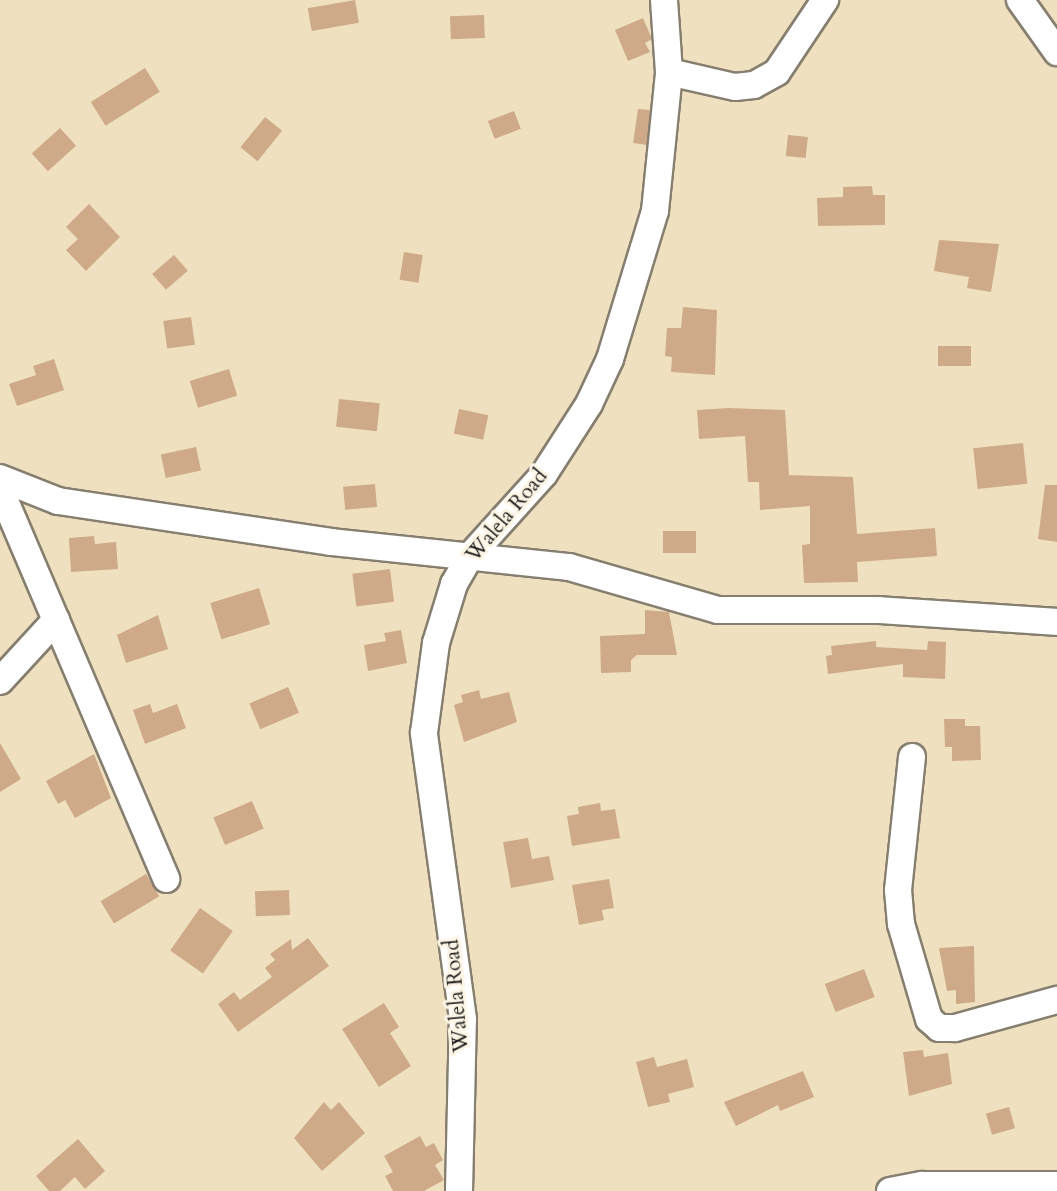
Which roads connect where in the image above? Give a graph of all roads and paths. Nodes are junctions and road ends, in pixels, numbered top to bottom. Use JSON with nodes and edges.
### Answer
{"nodes":[{"id":1,"x":664,"y":0,"type":"edge"},
{"id":2,"x":825,"y":0,"type":"edge"},
{"id":3,"x":1020,"y":0,"type":"edge"},
{"id":4,"x":1057,"y":52,"type":"edge"},
{"id":5,"x":669,"y":72,"type":"junction"},
{"id":6,"x":0,"y":478,"type":"edge"},
{"id":7,"x":0,"y":489,"type":"edge"},
{"id":8,"x":470,"y":556,"type":"junction"},
{"id":9,"x":56,"y":620,"type":"junction"},
{"id":10,"x":1057,"y":622,"type":"edge"},
{"id":11,"x":0,"y":681,"type":"edge"},
{"id":12,"x":912,"y":758,"type":"dead end"},
{"id":13,"x":166,"y":879,"type":"dead end"},
{"id":14,"x":1057,"y":1000,"type":"edge"},
{"id":15,"x":1057,"y":1185,"type":"edge"},
{"id":16,"x":459,"y":1191,"type":"edge"},
{"id":17,"x":890,"y":1191,"type":"edge"}],
"edges":[{"from":1,"to":5,"type":"street","name":"Walela Road"},
{"from":2,"to":5,"type":"street"},
{"from":3,"to":4,"type":"street"},
{"from":5,"to":8,"type":"street","name":"Walela Road"},
{"from":6,"to":8,"type":"street"},
{"from":7,"to":9,"type":"street"},
{"from":8,"to":10,"type":"street"},
{"from":8,"to":16,"type":"street","name":"Walela Road"},
{"from":9,"to":11,"type":"street"},
{"from":9,"to":13,"type":"street"},
{"from":12,"to":14,"type":"street"},
{"from":15,"to":17,"type":"street"}]}
